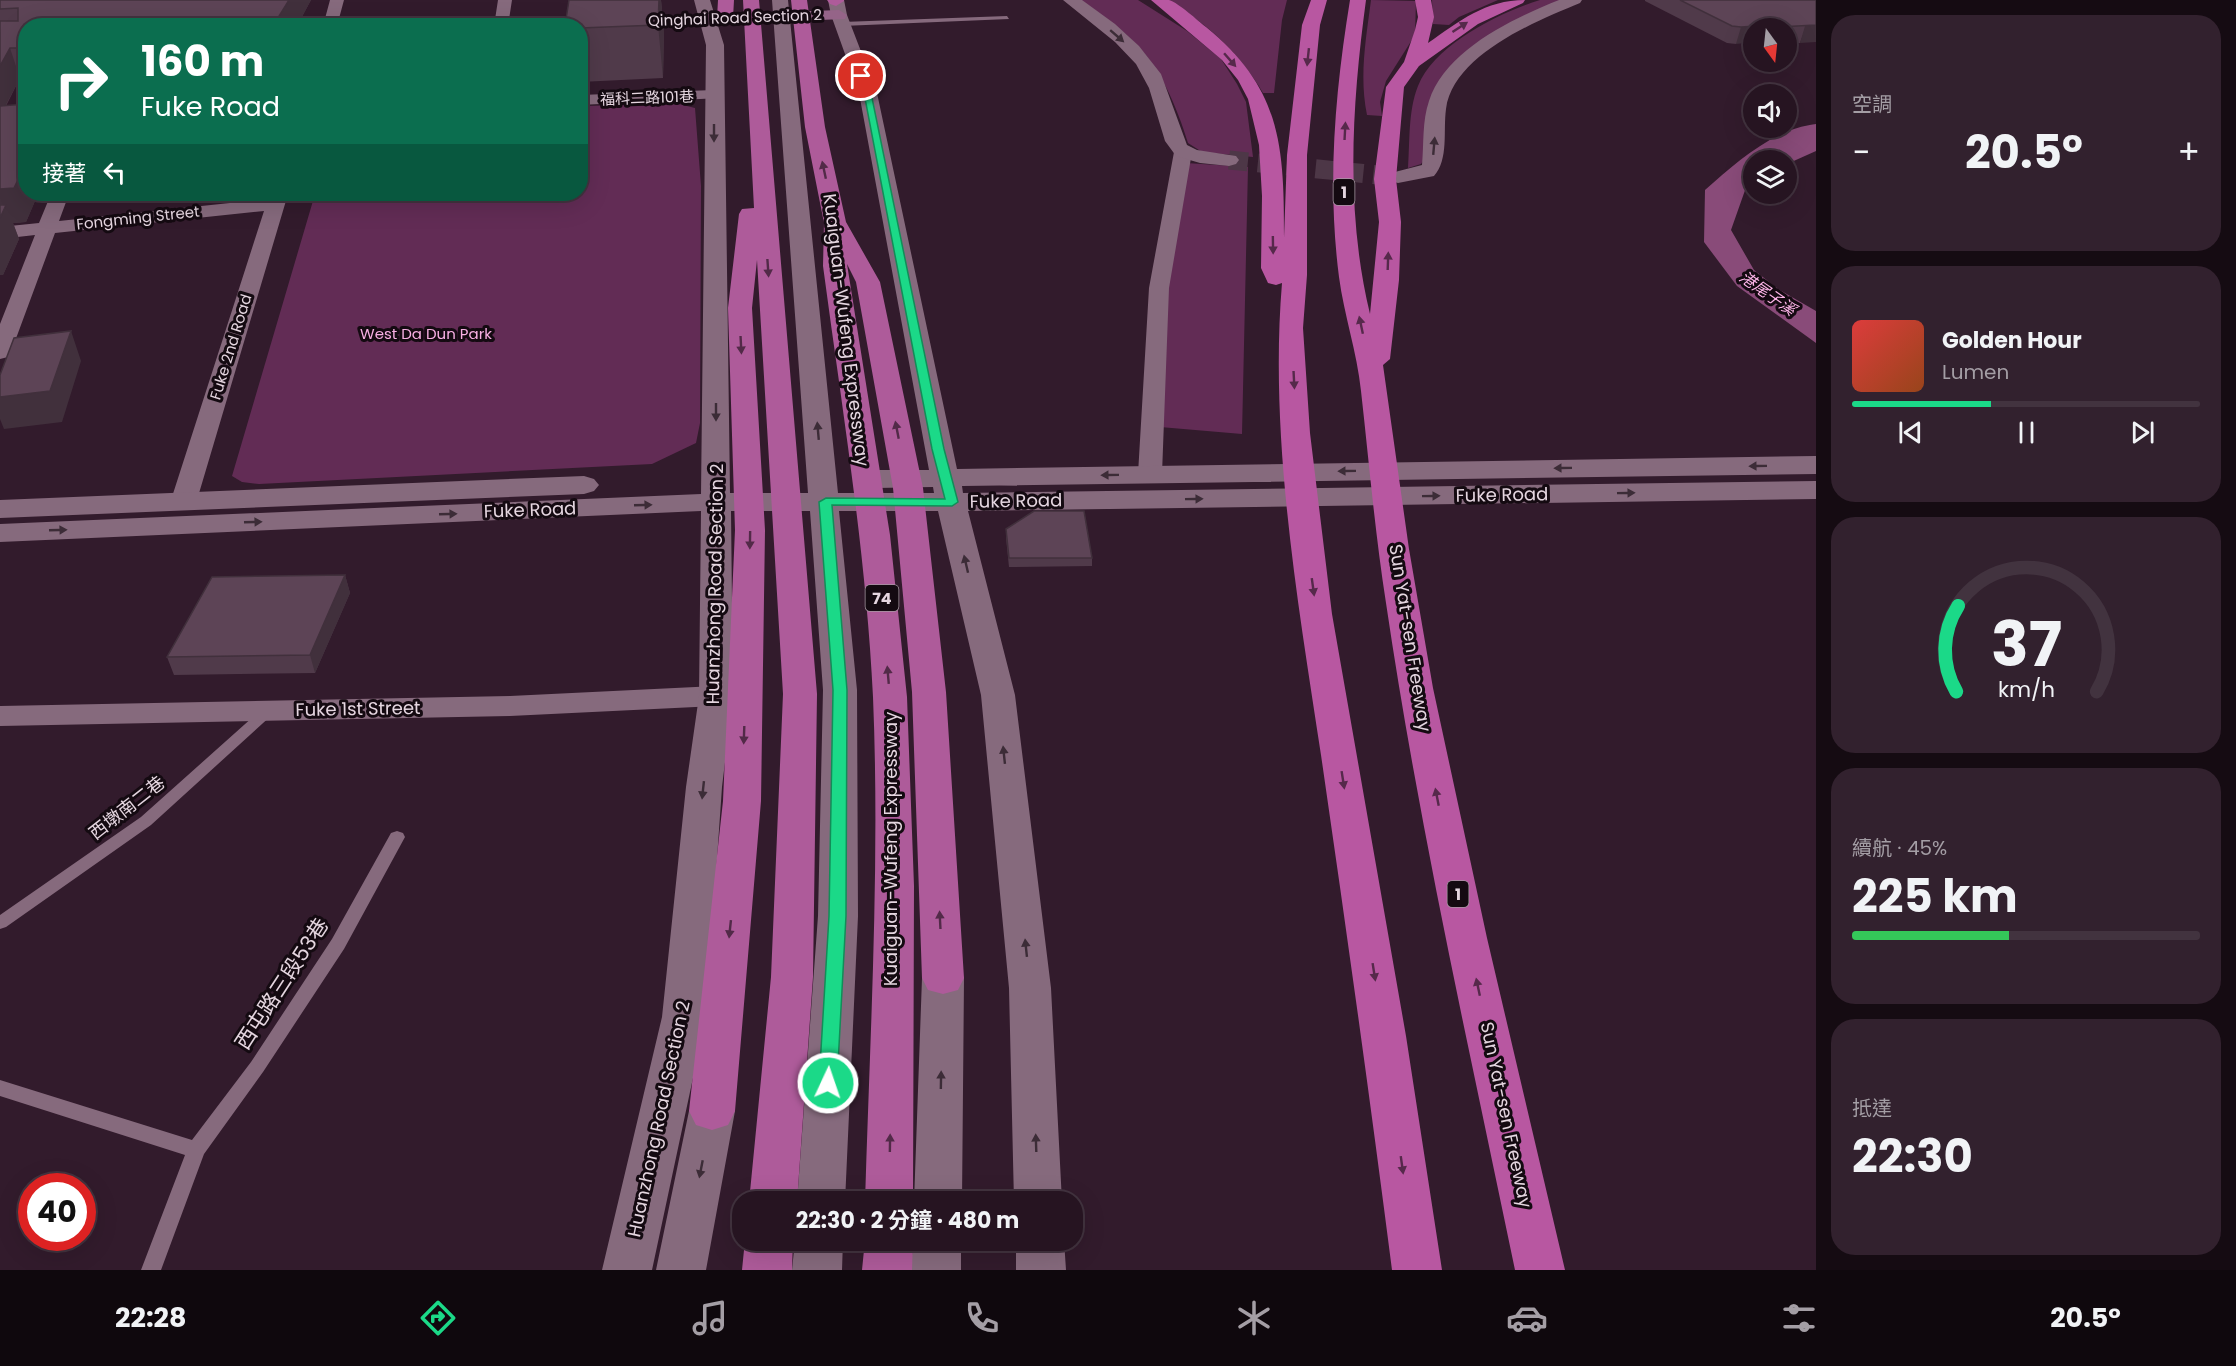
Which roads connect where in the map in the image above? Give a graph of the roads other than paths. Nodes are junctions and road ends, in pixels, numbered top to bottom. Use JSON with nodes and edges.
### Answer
{"nodes":[{"id":1,"x":337,"y":0,"type":"edge"},
{"id":2,"x":505,"y":0,"type":"edge"},
{"id":3,"x":1071,"y":0,"type":"edge"},
{"id":4,"x":1147,"y":0,"type":"edge"},
{"id":5,"x":1159,"y":0,"type":"edge"},
{"id":6,"x":1319,"y":0,"type":"edge"},
{"id":7,"x":1358,"y":0,"type":"edge"},
{"id":8,"x":1423,"y":0,"type":"edge"},
{"id":9,"x":1517,"y":0,"type":"edge"},
{"id":10,"x":1574,"y":0,"type":"edge"},
{"id":11,"x":774,"y":6,"type":"edge"},
{"id":12,"x":837,"y":7,"type":"edge"},
{"id":13,"x":713,"y":13,"type":"edge"},
{"id":14,"x":332,"y":18,"type":"edge"},
{"id":15,"x":502,"y":18,"type":"edge"},
{"id":16,"x":1007,"y":18,"type":"dead end"},
{"id":17,"x":1188,"y":20,"type":"junction"},
{"id":18,"x":588,"y":22,"type":"edge"},
{"id":19,"x":1413,"y":62,"type":"junction"},
{"id":20,"x":714,"y":95,"type":"junction"},
{"id":21,"x":588,"y":100,"type":"edge"},
{"id":22,"x":1183,"y":152,"type":"junction"},
{"id":23,"x":1229,"y":160,"type":"tunnel mouth"},
{"id":24,"x":761,"y":163,"type":"junction"},
{"id":25,"x":1398,"y":177,"type":"tunnel mouth"},
{"id":26,"x":58,"y":201,"type":"edge"},
{"id":27,"x":261,"y":201,"type":"edge"},
{"id":28,"x":276,"y":201,"type":"edge"},
{"id":29,"x":835,"y":223,"type":"junction"},
{"id":30,"x":48,"y":228,"type":"junction"},
{"id":31,"x":0,"y":232,"type":"edge"},
{"id":32,"x":1291,"y":328,"type":"junction"},
{"id":33,"x":0,"y":352,"type":"edge"},
{"id":34,"x":1373,"y":382,"type":"junction"},
{"id":35,"x":1816,"y":465,"type":"edge"},
{"id":36,"x":1150,"y":474,"type":"junction"},
{"id":37,"x":949,"y":490,"type":"junction"},
{"id":38,"x":1816,"y":490,"type":"edge"},
{"id":39,"x":716,"y":491,"type":"junction"},
{"id":40,"x":811,"y":491,"type":"junction"},
{"id":41,"x":184,"y":500,"type":"junction"},
{"id":42,"x":0,"y":509,"type":"edge"},
{"id":43,"x":0,"y":533,"type":"edge"},
{"id":44,"x":716,"y":696,"type":"junction"},
{"id":45,"x":268,"y":711,"type":"junction"},
{"id":46,"x":0,"y":716,"type":"edge"},
{"id":47,"x":397,"y":837,"type":"dead end"},
{"id":48,"x":0,"y":923,"type":"edge"},
{"id":49,"x":943,"y":978,"type":"joint"},
{"id":50,"x":0,"y":1088,"type":"edge"},
{"id":51,"x":712,"y":1111,"type":"joint"},
{"id":52,"x":196,"y":1150,"type":"junction"},
{"id":53,"x":773,"y":1191,"type":"edge"},
{"id":54,"x":779,"y":1191,"type":"edge"},
{"id":55,"x":822,"y":1191,"type":"edge"},
{"id":56,"x":889,"y":1191,"type":"edge"},
{"id":57,"x":938,"y":1191,"type":"edge"},
{"id":58,"x":1038,"y":1191,"type":"edge"},
{"id":59,"x":768,"y":1251,"type":"edge"},
{"id":60,"x":773,"y":1251,"type":"edge"},
{"id":61,"x":818,"y":1251,"type":"edge"},
{"id":62,"x":888,"y":1251,"type":"edge"},
{"id":63,"x":937,"y":1251,"type":"edge"},
{"id":64,"x":1040,"y":1251,"type":"edge"},
{"id":65,"x":151,"y":1270,"type":"edge"},
{"id":66,"x":627,"y":1270,"type":"edge"},
{"id":67,"x":681,"y":1270,"type":"edge"},
{"id":68,"x":766,"y":1270,"type":"edge"},
{"id":69,"x":771,"y":1270,"type":"edge"},
{"id":70,"x":817,"y":1270,"type":"edge"},
{"id":71,"x":887,"y":1270,"type":"edge"},
{"id":72,"x":936,"y":1270,"type":"edge"},
{"id":73,"x":1041,"y":1270,"type":"edge"},
{"id":74,"x":1418,"y":1270,"type":"edge"},
{"id":75,"x":1540,"y":1270,"type":"edge"}],
"edges":[{"from":1,"to":14,"type":"street"},
{"from":2,"to":15,"type":"street"},
{"from":3,"to":22,"type":"street","one_way":true},
{"from":4,"to":17,"type":"highway"},
{"from":5,"to":17,"type":"highway"},
{"from":6,"to":32,"type":"highway","one_way":true},
{"from":34,"to":7,"type":"highway","name":"Sun Yat-sen Freeway","number":"1","one_way":true},
{"from":8,"to":19,"type":"highway"},
{"from":19,"to":9,"type":"highway","one_way":true},
{"from":25,"to":10,"type":"street","one_way":true},
{"from":11,"to":12,"type":"main road","name":"Qinghai Road Section 2"},
{"from":11,"to":13,"type":"main road","name":"Qinghai Road Section 2"},
{"from":11,"to":24,"type":"highway"},
{"from":29,"to":11,"type":"highway","name":"Kuaiguan-Wufeng Expressway","number":"74","one_way":true},
{"from":11,"to":40,"type":"street"},
{"from":12,"to":16,"type":"lane"},
{"from":12,"to":37,"type":"street"},
{"from":13,"to":18,"type":"main road","name":"Qinghai Road Section 2"},
{"from":13,"to":20,"type":"street","name":"Huanzhong Road Section 2"},
{"from":17,"to":32,"type":"highway","one_way":true},
{"from":34,"to":19,"type":"highway","one_way":true},
{"from":20,"to":21,"type":"street","name":"福科二路101巷"},
{"from":20,"to":39,"type":"street","name":"Huanzhong Road Section 2","one_way":true},
{"from":22,"to":23,"type":"street"},
{"from":22,"to":36,"type":"street"},
{"from":24,"to":51,"type":"highway","one_way":true},
{"from":24,"to":53,"type":"highway","one_way":true},
{"from":26,"to":30,"type":"street"},
{"from":27,"to":30,"type":"street","name":"Fongming Street"},
{"from":28,"to":41,"type":"street","name":"Fuke 2nd Road"},
{"from":49,"to":29,"type":"highway","number":"74","one_way":true},
{"from":56,"to":29,"type":"highway","name":"Kuaiguan-Wufeng Expressway","number":"74","one_way":true},
{"from":30,"to":31,"type":"street","name":"Fongming Street"},
{"from":30,"to":33,"type":"street"},
{"from":32,"to":74,"type":"highway","one_way":true},
{"from":75,"to":34,"type":"highway","name":"Sun Yat-sen Freeway","number":"1","one_way":true},
{"from":35,"to":36,"type":"street","name":"Fuke Road","one_way":true},
{"from":36,"to":37,"type":"street","name":"Fuke Road","one_way":true},
{"from":37,"to":38,"type":"street","name":"Fuke Road","one_way":true},
{"from":37,"to":40,"type":"street","name":"Fuke Road"},
{"from":58,"to":37,"type":"street","one_way":true},
{"from":39,"to":40,"type":"street","name":"Fuke Road"},
{"from":39,"to":41,"type":"street","name":"Fuke Road"},
{"from":43,"to":39,"type":"street","name":"Fuke Road","one_way":true},
{"from":39,"to":44,"type":"street","name":"Huanzhong Road Section 2"},
{"from":40,"to":54,"type":"street"},
{"from":40,"to":55,"type":"street"},
{"from":41,"to":42,"type":"street","name":"Fuke Road"},
{"from":44,"to":45,"type":"street","name":"Fuke 1st Street"},
{"from":44,"to":66,"type":"street","name":"Huanzhong Road Section 2","one_way":true},
{"from":45,"to":46,"type":"street","name":"Fuke 1st Street"},
{"from":45,"to":48,"type":"lane","name":"西墩南二巷"},
{"from":47,"to":52,"type":"lane","name":"西屯路三段53巷"},
{"from":57,"to":49,"type":"street","one_way":true},
{"from":50,"to":52,"type":"lane"},
{"from":51,"to":67,"type":"street","one_way":true},
{"from":52,"to":65,"type":"lane","name":"西屯路三段53巷"},
{"from":59,"to":68,"type":"highway"},
{"from":60,"to":69,"type":"street"},
{"from":61,"to":70,"type":"street"},
{"from":62,"to":71,"type":"highway"},
{"from":63,"to":72,"type":"street"},
{"from":64,"to":73,"type":"street"}]}
